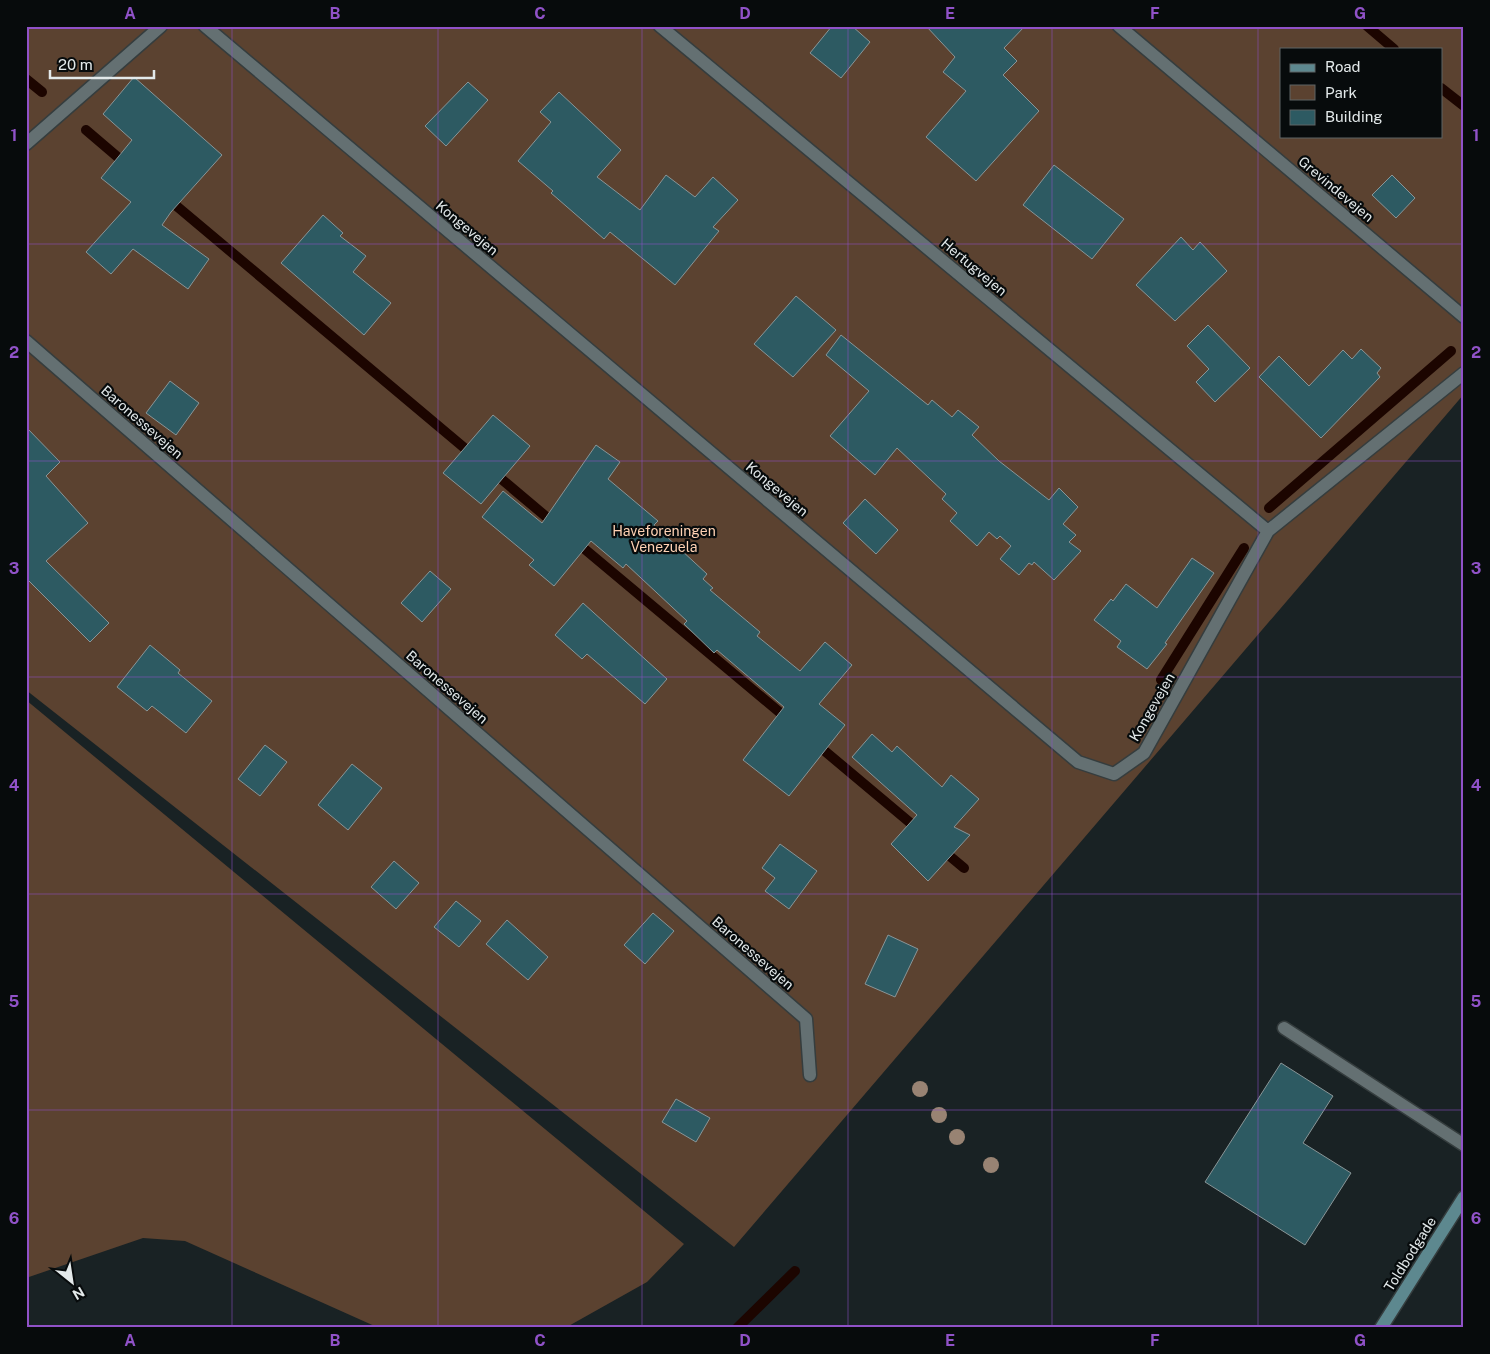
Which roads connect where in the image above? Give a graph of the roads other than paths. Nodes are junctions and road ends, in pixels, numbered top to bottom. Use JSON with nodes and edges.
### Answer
{"nodes":[{"id":1,"x":161,"y":26,"type":"edge"},
{"id":2,"x":205,"y":26,"type":"edge"},
{"id":3,"x":660,"y":26,"type":"edge"},
{"id":4,"x":1119,"y":26,"type":"edge"},
{"id":5,"x":26,"y":144,"type":"edge"},
{"id":6,"x":1464,"y":317,"type":"edge"},
{"id":7,"x":26,"y":342,"type":"edge"},
{"id":8,"x":1464,"y":373,"type":"edge"},
{"id":9,"x":1268,"y":531,"type":"junction"},
{"id":10,"x":1284,"y":1028,"type":"dead end"},
{"id":11,"x":810,"y":1075,"type":"dead end"},
{"id":12,"x":1464,"y":1145,"type":"edge"},
{"id":13,"x":1464,"y":1197,"type":"edge"},
{"id":14,"x":1382,"y":1328,"type":"edge"}],
"edges":[{"from":1,"to":5,"type":"street"},
{"from":2,"to":9,"type":"street","name":"Kongevejen"},
{"from":3,"to":9,"type":"street","name":"Hertugvejen"},
{"from":4,"to":6,"type":"street","name":"Grevindevejen"},
{"from":7,"to":11,"type":"street","name":"Baronessevejen"},
{"from":8,"to":9,"type":"street"},
{"from":10,"to":12,"type":"street"},
{"from":13,"to":14,"type":"street","name":"Toldbodgade"}]}
